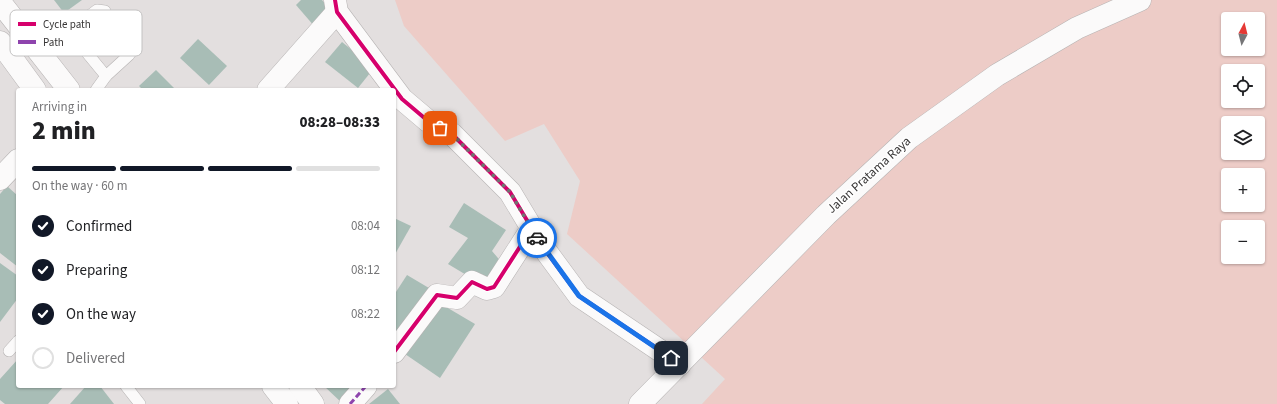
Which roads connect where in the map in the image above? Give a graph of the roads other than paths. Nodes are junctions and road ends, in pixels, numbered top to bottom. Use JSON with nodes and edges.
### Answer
{"nodes":[{"id":1,"x":1140,"y":0,"type":"edge"},
{"id":2,"x":0,"y":2,"type":"edge"},
{"id":3,"x":336,"y":6,"type":"edge"},
{"id":4,"x":10,"y":15,"type":"edge"},
{"id":5,"x":0,"y":42,"type":"edge"},
{"id":6,"x":10,"y":56,"type":"edge"},
{"id":7,"x":10,"y":56,"type":"edge"},
{"id":8,"x":42,"y":56,"type":"edge"},
{"id":9,"x":90,"y":56,"type":"edge"},
{"id":10,"x":128,"y":56,"type":"edge"},
{"id":11,"x":106,"y":76,"type":"junction"},
{"id":12,"x":34,"y":88,"type":"edge"},
{"id":13,"x":67,"y":88,"type":"edge"},
{"id":14,"x":97,"y":88,"type":"edge"},
{"id":15,"x":270,"y":88,"type":"edge"},
{"id":16,"x":394,"y":88,"type":"edge"},
{"id":17,"x":396,"y":91,"type":"edge"},
{"id":18,"x":16,"y":162,"type":"edge"},
{"id":19,"x":0,"y":179,"type":"edge"},
{"id":20,"x":532,"y":228,"type":"junction"},
{"id":21,"x":16,"y":343,"type":"edge"},
{"id":22,"x":396,"y":349,"type":"edge"},
{"id":23,"x":9,"y":351,"type":"dead end"},
{"id":24,"x":680,"y":364,"type":"junction"},
{"id":25,"x":128,"y":388,"type":"edge"},
{"id":26,"x":275,"y":388,"type":"edge"},
{"id":27,"x":301,"y":388,"type":"edge"},
{"id":28,"x":364,"y":388,"type":"edge"},
{"id":29,"x":140,"y":404,"type":"edge"},
{"id":30,"x":287,"y":404,"type":"edge"},
{"id":31,"x":313,"y":404,"type":"edge"},
{"id":32,"x":350,"y":404,"type":"edge"},
{"id":33,"x":640,"y":404,"type":"edge"}],
"edges":[{"from":1,"to":24,"type":"main road","name":"Jalan Pratama Raya"},
{"from":2,"to":4,"type":"main road"},
{"from":3,"to":15,"type":"main road"},
{"from":3,"to":16,"type":"main road"},
{"from":5,"to":7,"type":"main road"},
{"from":6,"to":12,"type":"main road"},
{"from":8,"to":13,"type":"main road"},
{"from":9,"to":11,"type":"lane"},
{"from":10,"to":11,"type":"lane"},
{"from":11,"to":14,"type":"lane"},
{"from":17,"to":20,"type":"main road"},
{"from":18,"to":19,"type":"main road"},
{"from":20,"to":22,"type":"main road"},
{"from":20,"to":24,"type":"main road"},
{"from":21,"to":23,"type":"lane"},
{"from":24,"to":33,"type":"main road","name":"Jalan Pratama Raya"},
{"from":25,"to":29,"type":"lane"},
{"from":26,"to":30,"type":"main road"},
{"from":27,"to":31,"type":"main road"},
{"from":28,"to":32,"type":"main road"}]}
